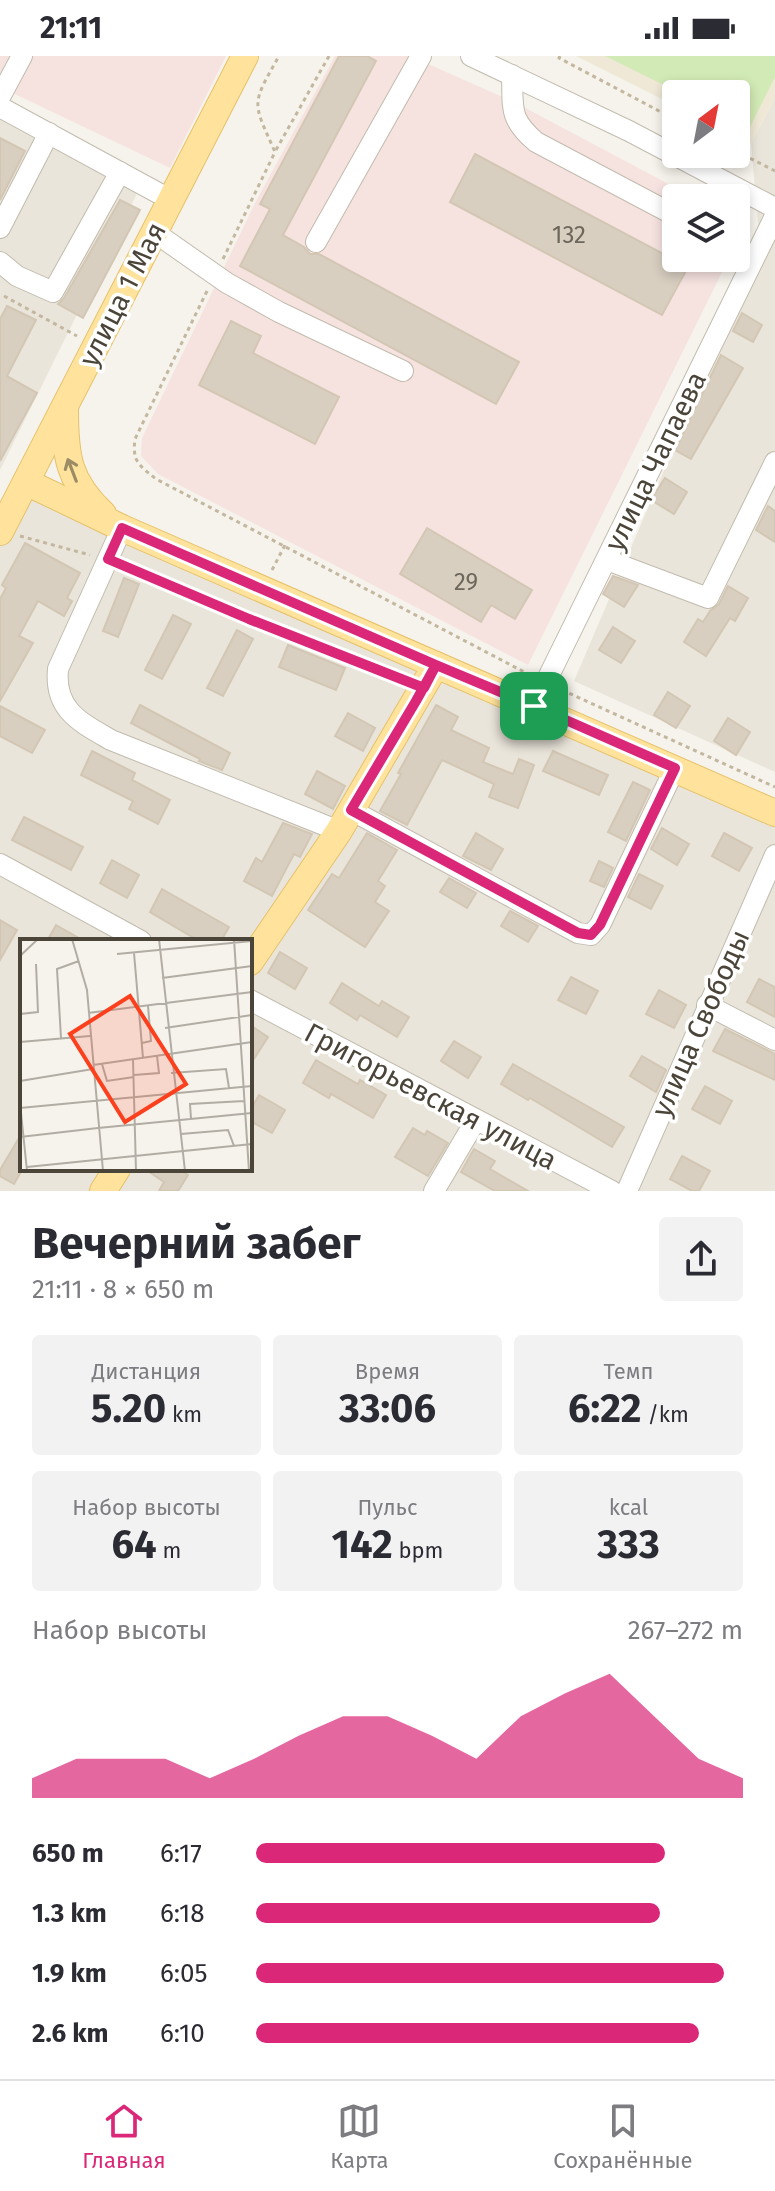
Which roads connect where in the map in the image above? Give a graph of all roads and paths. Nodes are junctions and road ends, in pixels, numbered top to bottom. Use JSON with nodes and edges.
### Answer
{"nodes":[{"id":1,"x":22,"y":56,"type":"edge"},
{"id":2,"x":245,"y":56,"type":"edge"},
{"id":3,"x":279,"y":56,"type":"edge"},
{"id":4,"x":329,"y":56,"type":"edge"},
{"id":5,"x":421,"y":56,"type":"edge"},
{"id":6,"x":471,"y":56,"type":"edge"},
{"id":7,"x":558,"y":57,"type":"edge"},
{"id":8,"x":512,"y":75,"type":"junction"},
{"id":9,"x":1,"y":109,"type":"edge"},
{"id":10,"x":662,"y":113,"type":"edge"},
{"id":11,"x":49,"y":133,"type":"junction"},
{"id":12,"x":275,"y":152,"type":"junction"},
{"id":13,"x":750,"y":158,"type":"edge"},
{"id":14,"x":775,"y":171,"type":"edge"},
{"id":15,"x":120,"y":172,"type":"junction"},
{"id":16,"x":171,"y":200,"type":"junction"},
{"id":17,"x":775,"y":208,"type":"edge"},
{"id":18,"x":662,"y":209,"type":"edge"},
{"id":19,"x":775,"y":216,"type":"edge"},
{"id":20,"x":0,"y":228,"type":"edge"},
{"id":21,"x":154,"y":232,"type":"junction"},
{"id":22,"x":316,"y":242,"type":"dead end"},
{"id":23,"x":0,"y":262,"type":"edge"},
{"id":24,"x":215,"y":275,"type":"junction"},
{"id":25,"x":4,"y":296,"type":"dead end"},
{"id":26,"x":77,"y":336,"type":"dead end"},
{"id":27,"x":403,"y":371,"type":"dead end"},
{"id":28,"x":65,"y":405,"type":"junction"},
{"id":29,"x":775,"y":462,"type":"edge"},
{"id":30,"x":26,"y":482,"type":"junction"},
{"id":31,"x":6,"y":524,"type":"edge"},
{"id":32,"x":117,"y":525,"type":"junction"},
{"id":33,"x":285,"y":545,"type":"junction"},
{"id":34,"x":108,"y":559,"type":"junction"},
{"id":35,"x":607,"y":560,"type":"junction"},
{"id":36,"x":271,"y":572,"type":"dead end"},
{"id":37,"x":430,"y":677,"type":"junction"},
{"id":38,"x":539,"y":694,"type":"junction"},
{"id":39,"x":675,"y":768,"type":"junction"},
{"id":40,"x":775,"y":787,"type":"edge"},
{"id":41,"x":775,"y":813,"type":"edge"},
{"id":42,"x":345,"y":821,"type":"junction"},
{"id":43,"x":775,"y":855,"type":"edge"},
{"id":44,"x":0,"y":864,"type":"edge"},
{"id":45,"x":137,"y":939,"type":"edge"},
{"id":46,"x":252,"y":959,"type":"edge"},
{"id":47,"x":252,"y":1001,"type":"edge"},
{"id":48,"x":707,"y":1005,"type":"junction"},
{"id":49,"x":775,"y":1040,"type":"edge"},
{"id":50,"x":476,"y":1120,"type":"junction"},
{"id":51,"x":116,"y":1171,"type":"edge"},
{"id":52,"x":103,"y":1191,"type":"edge"},
{"id":53,"x":434,"y":1191,"type":"edge"},
{"id":54,"x":612,"y":1191,"type":"edge"},
{"id":55,"x":627,"y":1191,"type":"edge"}],
"edges":[{"from":1,"to":9,"type":"street"},
{"from":2,"to":16,"type":"main road","name":"улица 1 Мая"},
{"from":3,"to":12,"type":"path"},
{"from":4,"to":12,"type":"path"},
{"from":5,"to":22,"type":"street"},
{"from":6,"to":8,"type":"street"},
{"from":7,"to":10,"type":"path"},
{"from":8,"to":17,"type":"street"},
{"from":8,"to":18,"type":"street"},
{"from":9,"to":11,"type":"street"},
{"from":11,"to":15,"type":"street"},
{"from":11,"to":20,"type":"street"},
{"from":12,"to":24,"type":"path"},
{"from":13,"to":14,"type":"path"},
{"from":15,"to":16,"type":"street"},
{"from":15,"to":23,"type":"street"},
{"from":16,"to":21,"type":"main road","name":"улица 1 Мая"},
{"from":19,"to":35,"type":"street","name":"улица Чапаева"},
{"from":21,"to":24,"type":"street"},
{"from":21,"to":28,"type":"main road","name":"улица 1 Мая"},
{"from":24,"to":27,"type":"street"},
{"from":24,"to":33,"type":"path"},
{"from":25,"to":26,"type":"path"},
{"from":28,"to":30,"type":"main road","name":"улица 1 Мая"},
{"from":32,"to":28,"type":"main road","one_way":true},
{"from":29,"to":35,"type":"street"},
{"from":30,"to":31,"type":"main road","name":"улица 1 Мая"},
{"from":30,"to":32,"type":"main road"},
{"from":31,"to":34,"type":"path"},
{"from":32,"to":34,"type":"street"},
{"from":32,"to":37,"type":"main road"},
{"from":33,"to":36,"type":"path"},
{"from":33,"to":38,"type":"path"},
{"from":34,"to":37,"type":"path"},
{"from":34,"to":42,"type":"street"},
{"from":35,"to":38,"type":"street","name":"улица Чапаева"},
{"from":37,"to":38,"type":"main road"},
{"from":37,"to":42,"type":"main road"},
{"from":38,"to":39,"type":"main road"},
{"from":38,"to":40,"type":"path"},
{"from":39,"to":41,"type":"main road"},
{"from":39,"to":42,"type":"street"},
{"from":42,"to":46,"type":"main road"},
{"from":43,"to":48,"type":"street","name":"улица Свободы"},
{"from":44,"to":45,"type":"street"},
{"from":47,"to":50,"type":"street","name":"Григорьевская улица"},
{"from":48,"to":49,"type":"street"},
{"from":48,"to":55,"type":"street","name":"улица Свободы"},
{"from":50,"to":53,"type":"street"},
{"from":50,"to":54,"type":"street","name":"Григорьевская улица"},
{"from":51,"to":52,"type":"main road"}]}
